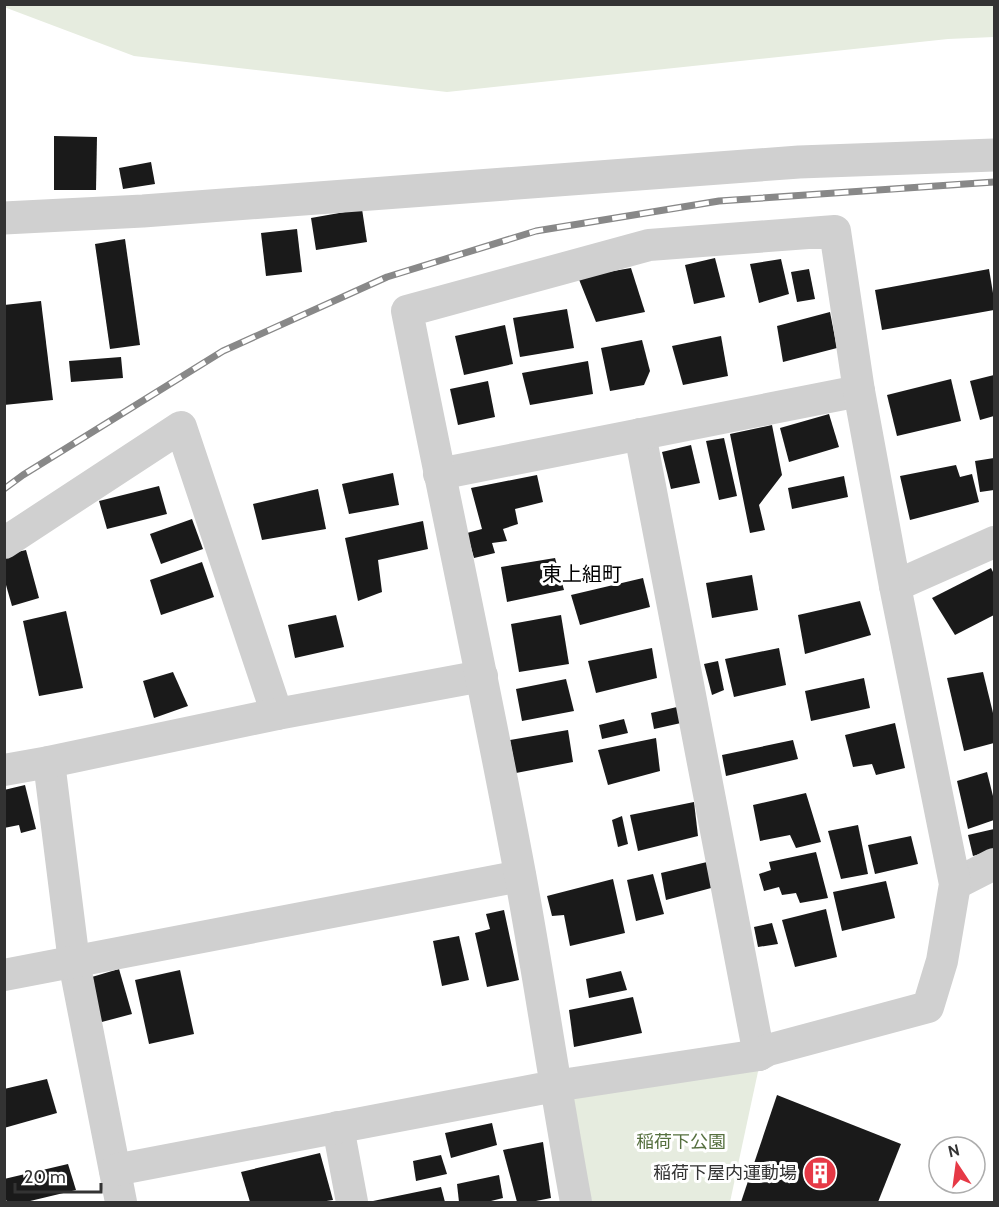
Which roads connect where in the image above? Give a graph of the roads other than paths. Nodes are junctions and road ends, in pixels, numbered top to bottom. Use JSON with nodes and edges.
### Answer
{"nodes":[{"id":1,"x":994,"y":155,"type":"edge"},
{"id":2,"x":4,"y":218,"type":"edge"},
{"id":3,"x":859,"y":391,"type":"junction"},
{"id":4,"x":640,"y":434,"type":"junction"},
{"id":5,"x":440,"y":474,"type":"junction"},
{"id":6,"x":994,"y":542,"type":"edge"},
{"id":7,"x":4,"y":543,"type":"edge"},
{"id":8,"x":895,"y":586,"type":"junction"},
{"id":9,"x":482,"y":676,"type":"junction"},
{"id":10,"x":278,"y":714,"type":"junction"},
{"id":11,"x":49,"y":762,"type":"junction"},
{"id":12,"x":4,"y":770,"type":"edge"},
{"id":13,"x":994,"y":864,"type":"edge"},
{"id":14,"x":520,"y":876,"type":"junction"},
{"id":15,"x":955,"y":884,"type":"junction"},
{"id":16,"x":74,"y":962,"type":"junction"},
{"id":17,"x":4,"y":975,"type":"edge"},
{"id":18,"x":759,"y":1054,"type":"junction"},
{"id":19,"x":555,"y":1086,"type":"junction"},
{"id":20,"x":338,"y":1127,"type":"junction"},
{"id":21,"x":115,"y":1170,"type":"junction"},
{"id":22,"x":121,"y":1203,"type":"edge"},
{"id":23,"x":352,"y":1203,"type":"edge"},
{"id":24,"x":576,"y":1203,"type":"edge"}],
"edges":[{"from":1,"to":2,"type":"street"},
{"from":3,"to":4,"type":"street"},
{"from":3,"to":5,"type":"street"},
{"from":3,"to":8,"type":"street"},
{"from":4,"to":5,"type":"street"},
{"from":4,"to":18,"type":"street"},
{"from":5,"to":9,"type":"street"},
{"from":6,"to":8,"type":"street"},
{"from":7,"to":10,"type":"street"},
{"from":8,"to":15,"type":"street"},
{"from":9,"to":10,"type":"street"},
{"from":9,"to":14,"type":"street"},
{"from":10,"to":11,"type":"street"},
{"from":11,"to":12,"type":"street"},
{"from":11,"to":16,"type":"street"},
{"from":13,"to":15,"type":"street"},
{"from":14,"to":16,"type":"street"},
{"from":14,"to":19,"type":"street"},
{"from":15,"to":18,"type":"street"},
{"from":16,"to":17,"type":"street"},
{"from":16,"to":21,"type":"street"},
{"from":18,"to":19,"type":"street"},
{"from":19,"to":20,"type":"street"},
{"from":19,"to":24,"type":"street"},
{"from":20,"to":21,"type":"street"},
{"from":20,"to":23,"type":"street"},
{"from":21,"to":22,"type":"street"}]}
